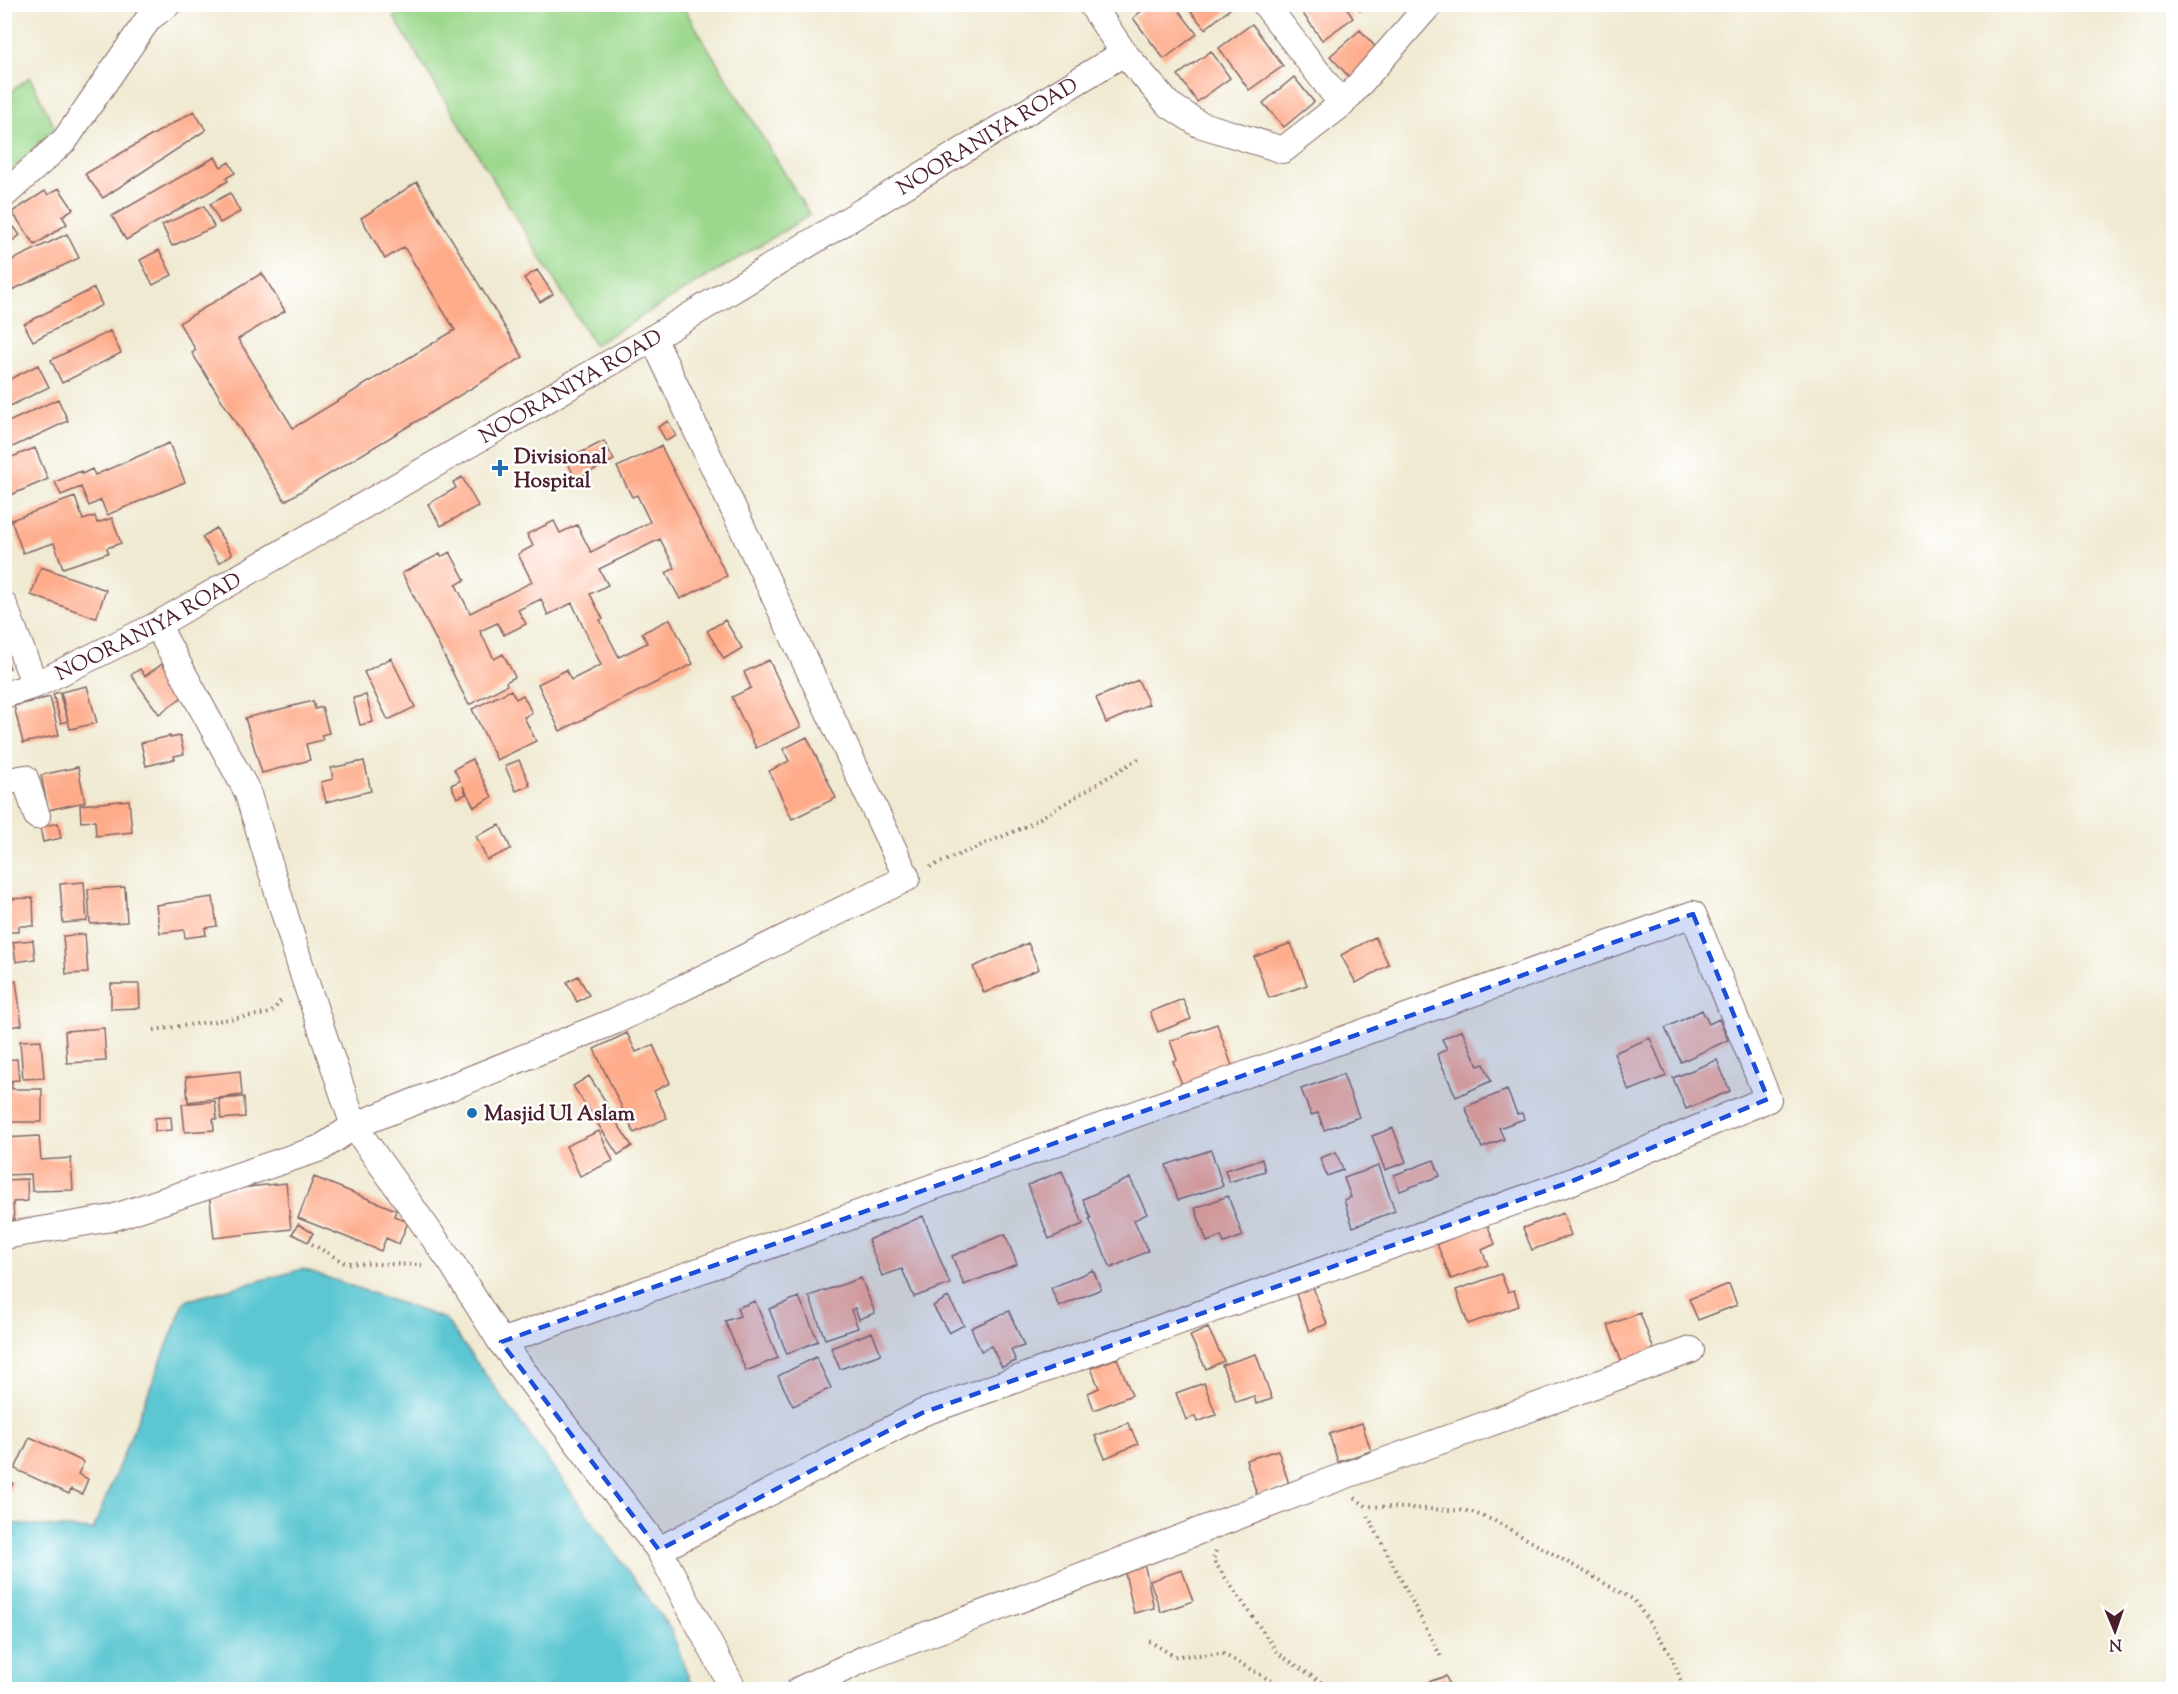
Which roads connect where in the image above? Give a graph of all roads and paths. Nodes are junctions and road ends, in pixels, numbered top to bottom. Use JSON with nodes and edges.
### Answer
{"nodes":[{"id":1,"x":1091,"y":4,"type":"edge"},
{"id":2,"x":1265,"y":4,"type":"edge"},
{"id":3,"x":1430,"y":4,"type":"edge"},
{"id":4,"x":152,"y":9,"type":"edge"},
{"id":5,"x":1124,"y":53,"type":"junction"},
{"id":6,"x":1342,"y":104,"type":"junction"},
{"id":7,"x":4,"y":195,"type":"edge"},
{"id":8,"x":652,"y":338,"type":"junction"},
{"id":9,"x":4,"y":605,"type":"edge"},
{"id":10,"x":157,"y":625,"type":"junction"},
{"id":11,"x":35,"y":685,"type":"junction"},
{"id":12,"x":4,"y":695,"type":"edge"},
{"id":13,"x":1140,"y":758,"type":"dead end"},
{"id":14,"x":4,"y":782,"type":"edge"},
{"id":15,"x":37,"y":816,"type":"dead end"},
{"id":16,"x":907,"y":878,"type":"junction"},
{"id":17,"x":303,"y":974,"type":"junction"},
{"id":18,"x":154,"y":1030,"type":"dead end"},
{"id":19,"x":354,"y":1126,"type":"junction"},
{"id":20,"x":4,"y":1236,"type":"edge"},
{"id":21,"x":312,"y":1245,"type":"dead end"},
{"id":22,"x":453,"y":1264,"type":"junction"},
{"id":23,"x":501,"y":1342,"type":"junction"},
{"id":24,"x":1691,"y":1350,"type":"dead end"},
{"id":25,"x":1330,"y":1481,"type":"junction"},
{"id":26,"x":1368,"y":1516,"type":"dead end"},
{"id":27,"x":1226,"y":1522,"type":"junction"},
{"id":28,"x":659,"y":1550,"type":"junction"},
{"id":29,"x":1149,"y":1641,"type":"dead end"},
{"id":30,"x":1442,"y":1659,"type":"dead end"},
{"id":31,"x":734,"y":1689,"type":"edge"},
{"id":32,"x":799,"y":1689,"type":"edge"},
{"id":33,"x":1288,"y":1689,"type":"edge"},
{"id":34,"x":1329,"y":1689,"type":"edge"},
{"id":35,"x":1685,"y":1689,"type":"edge"}],
"edges":[{"from":1,"to":5,"type":"street"},
{"from":2,"to":6,"type":"street"},
{"from":3,"to":6,"type":"street"},
{"from":4,"to":7,"type":"street"},
{"from":5,"to":6,"type":"street"},
{"from":5,"to":8,"type":"street","name":"NOORANIYA ROAD"},
{"from":8,"to":10,"type":"street","name":"NOORANIYA ROAD"},
{"from":8,"to":16,"type":"street"},
{"from":9,"to":11,"type":"street"},
{"from":10,"to":11,"type":"street","name":"NOORANIYA ROAD"},
{"from":10,"to":17,"type":"street"},
{"from":11,"to":12,"type":"street","name":"NOORANIYA ROAD"},
{"from":13,"to":16,"type":"path"},
{"from":14,"to":15,"type":"street"},
{"from":16,"to":19,"type":"street"},
{"from":17,"to":18,"type":"path"},
{"from":17,"to":19,"type":"street"},
{"from":19,"to":20,"type":"street"},
{"from":19,"to":22,"type":"street"},
{"from":21,"to":22,"type":"path"},
{"from":22,"to":23,"type":"street"},
{"from":23,"to":28,"type":"street"},
{"from":23,"to":28,"type":"street"},
{"from":24,"to":25,"type":"street"},
{"from":25,"to":27,"type":"street"},
{"from":25,"to":35,"type":"path"},
{"from":26,"to":30,"type":"path"},
{"from":27,"to":32,"type":"street"},
{"from":27,"to":34,"type":"path"},
{"from":28,"to":31,"type":"street"},
{"from":29,"to":33,"type":"path"}]}
